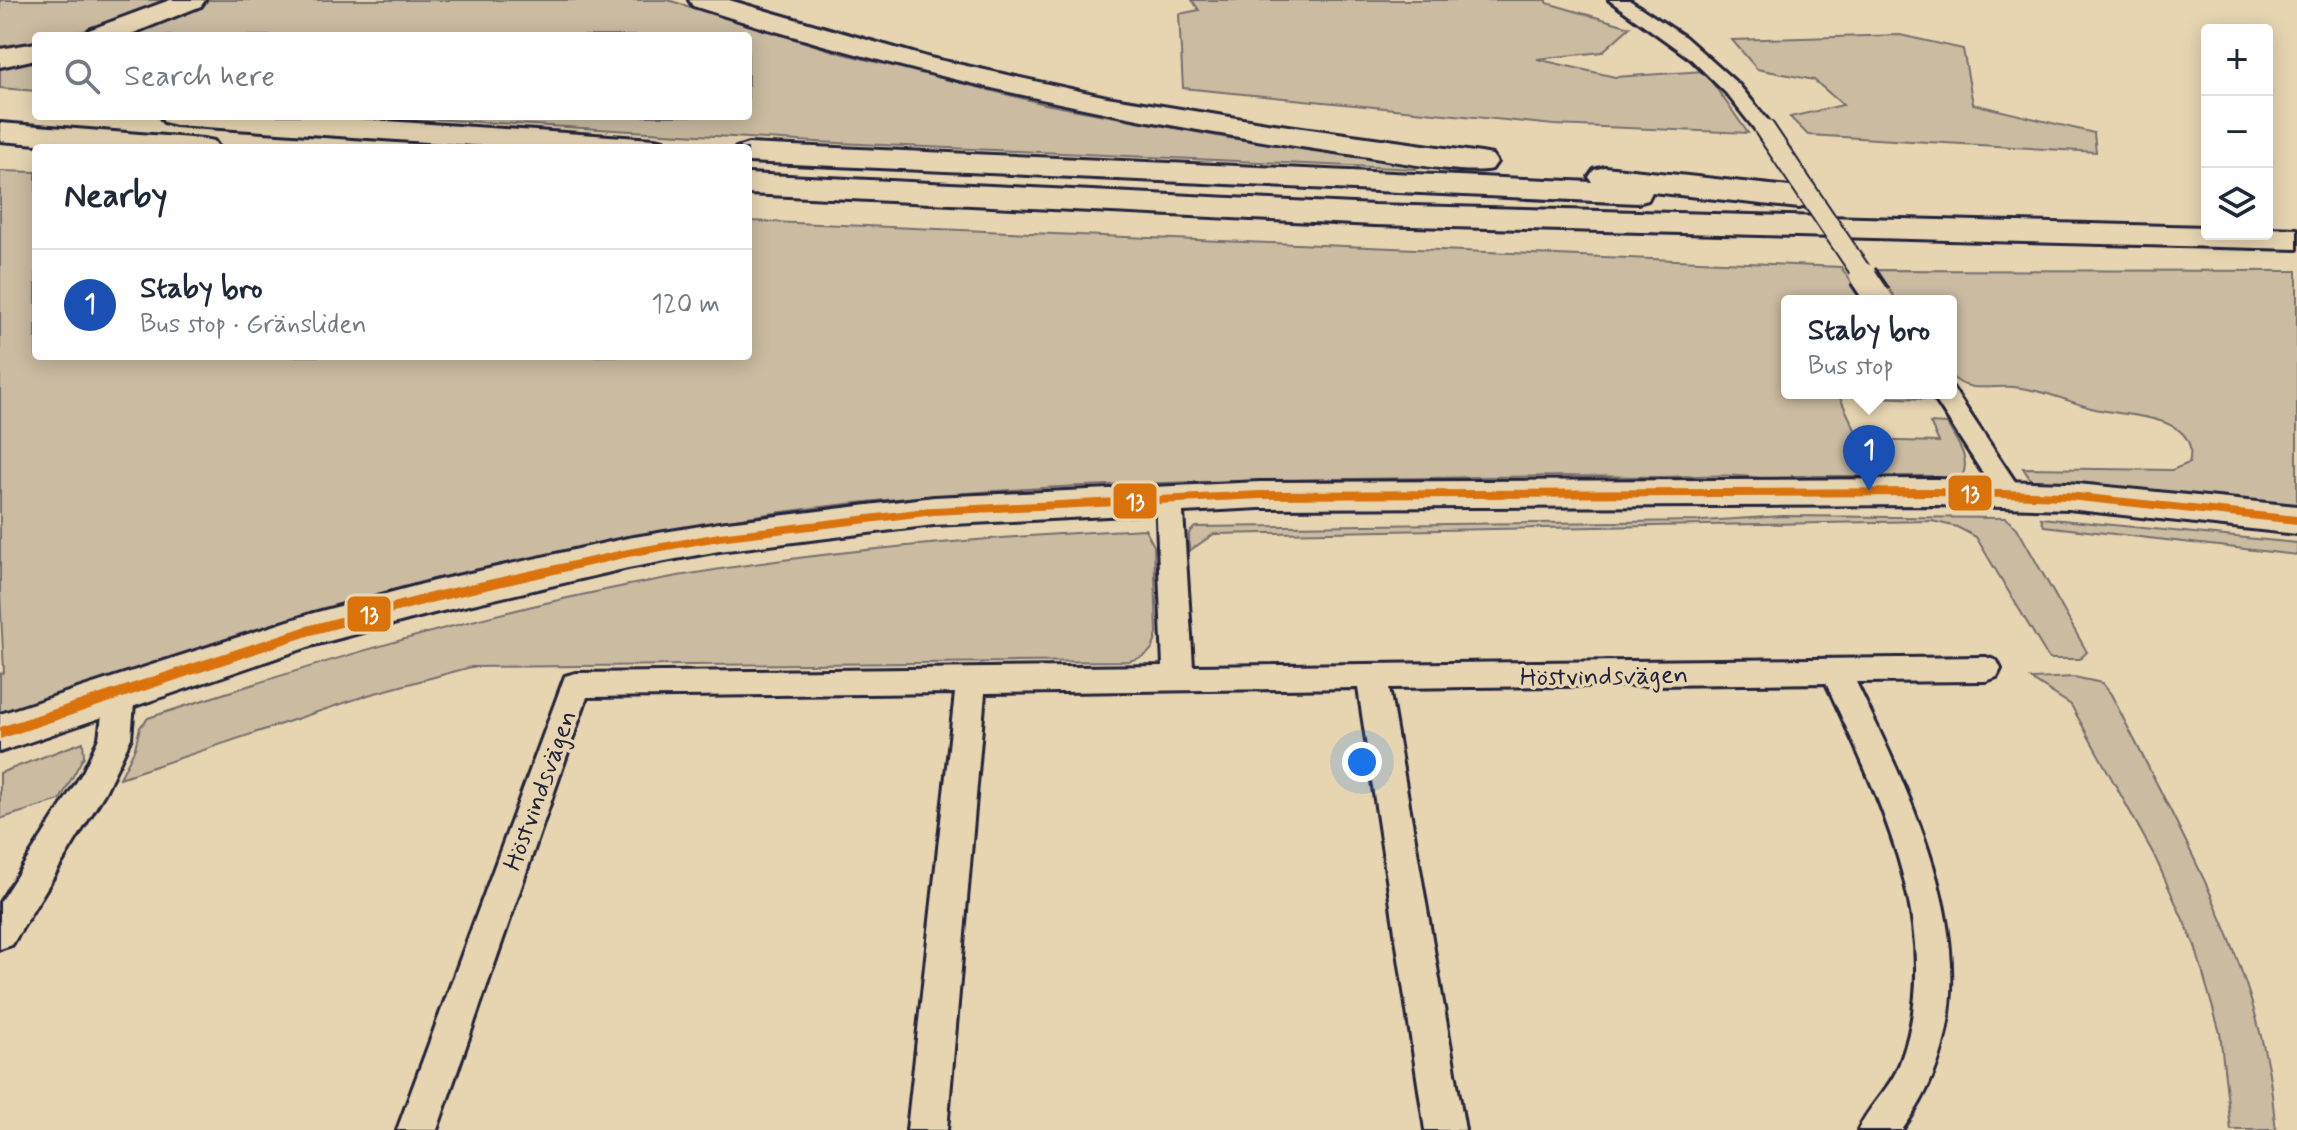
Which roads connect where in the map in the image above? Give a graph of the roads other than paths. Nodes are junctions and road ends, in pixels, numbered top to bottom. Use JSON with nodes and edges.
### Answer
{"nodes":[{"id":1,"x":192,"y":0,"type":"edge"},
{"id":2,"x":702,"y":0,"type":"edge"},
{"id":3,"x":1617,"y":0,"type":"edge"},
{"id":4,"x":111,"y":32,"type":"edge"},
{"id":5,"x":32,"y":52,"type":"edge"},
{"id":6,"x":0,"y":58,"type":"edge"},
{"id":7,"x":235,"y":120,"type":"edge"},
{"id":8,"x":0,"y":132,"type":"edge"},
{"id":9,"x":0,"y":141,"type":"edge"},
{"id":10,"x":147,"y":144,"type":"joint"},
{"id":11,"x":594,"y":144,"type":"edge"},
{"id":12,"x":752,"y":153,"type":"edge"},
{"id":13,"x":752,"y":184,"type":"edge"},
{"id":14,"x":1799,"y":198,"type":"junction"},
{"id":15,"x":2201,"y":207,"type":"edge"},
{"id":16,"x":2273,"y":208,"type":"edge"},
{"id":17,"x":2297,"y":209,"type":"edge"},
{"id":18,"x":2297,"y":239,"type":"edge"},
{"id":19,"x":1876,"y":295,"type":"edge"},
{"id":20,"x":1947,"y":399,"type":"edge"},
{"id":21,"x":2009,"y":493,"type":"junction"},
{"id":22,"x":1169,"y":497,"type":"junction"},
{"id":23,"x":2297,"y":520,"type":"edge"},
{"id":24,"x":1986,"y":669,"type":"dead end"},
{"id":25,"x":1836,"y":672,"type":"junction"},
{"id":26,"x":1372,"y":678,"type":"junction"},
{"id":27,"x":1179,"y":680,"type":"junction"},
{"id":28,"x":971,"y":682,"type":"junction"},
{"id":29,"x":120,"y":692,"type":"junction"},
{"id":30,"x":0,"y":733,"type":"edge"},
{"id":31,"x":0,"y":933,"type":"edge"},
{"id":32,"x":417,"y":1130,"type":"edge"},
{"id":33,"x":927,"y":1130,"type":"edge"},
{"id":34,"x":1445,"y":1130,"type":"edge"},
{"id":35,"x":1878,"y":1130,"type":"edge"}],
"edges":[{"from":1,"to":4,"type":"highway"},
{"from":2,"to":14,"type":"highway"},
{"from":3,"to":19,"type":"street","bridge":true},
{"from":5,"to":6,"type":"highway"},
{"from":7,"to":11,"type":"highway"},
{"from":8,"to":10,"type":"highway"},
{"from":9,"to":10,"type":"highway"},
{"from":12,"to":14,"type":"highway"},
{"from":13,"to":18,"type":"highway"},
{"from":14,"to":15,"type":"highway"},
{"from":16,"to":17,"type":"highway"},
{"from":20,"to":21,"type":"street"},
{"from":21,"to":22,"type":"street"},
{"from":21,"to":23,"type":"street"},
{"from":22,"to":27,"type":"street"},
{"from":22,"to":29,"type":"street"},
{"from":24,"to":25,"type":"street","name":"Höstvindsvägen"},
{"from":25,"to":26,"type":"street","name":"Höstvindsvägen"},
{"from":25,"to":35,"type":"street"},
{"from":26,"to":27,"type":"street","name":"Höstvindsvägen"},
{"from":26,"to":34,"type":"street"},
{"from":27,"to":28,"type":"street","name":"Höstvindsvägen"},
{"from":28,"to":32,"type":"street","name":"Höstvindsvägen"},
{"from":28,"to":33,"type":"street"},
{"from":29,"to":30,"type":"street"},
{"from":29,"to":31,"type":"street"}]}
